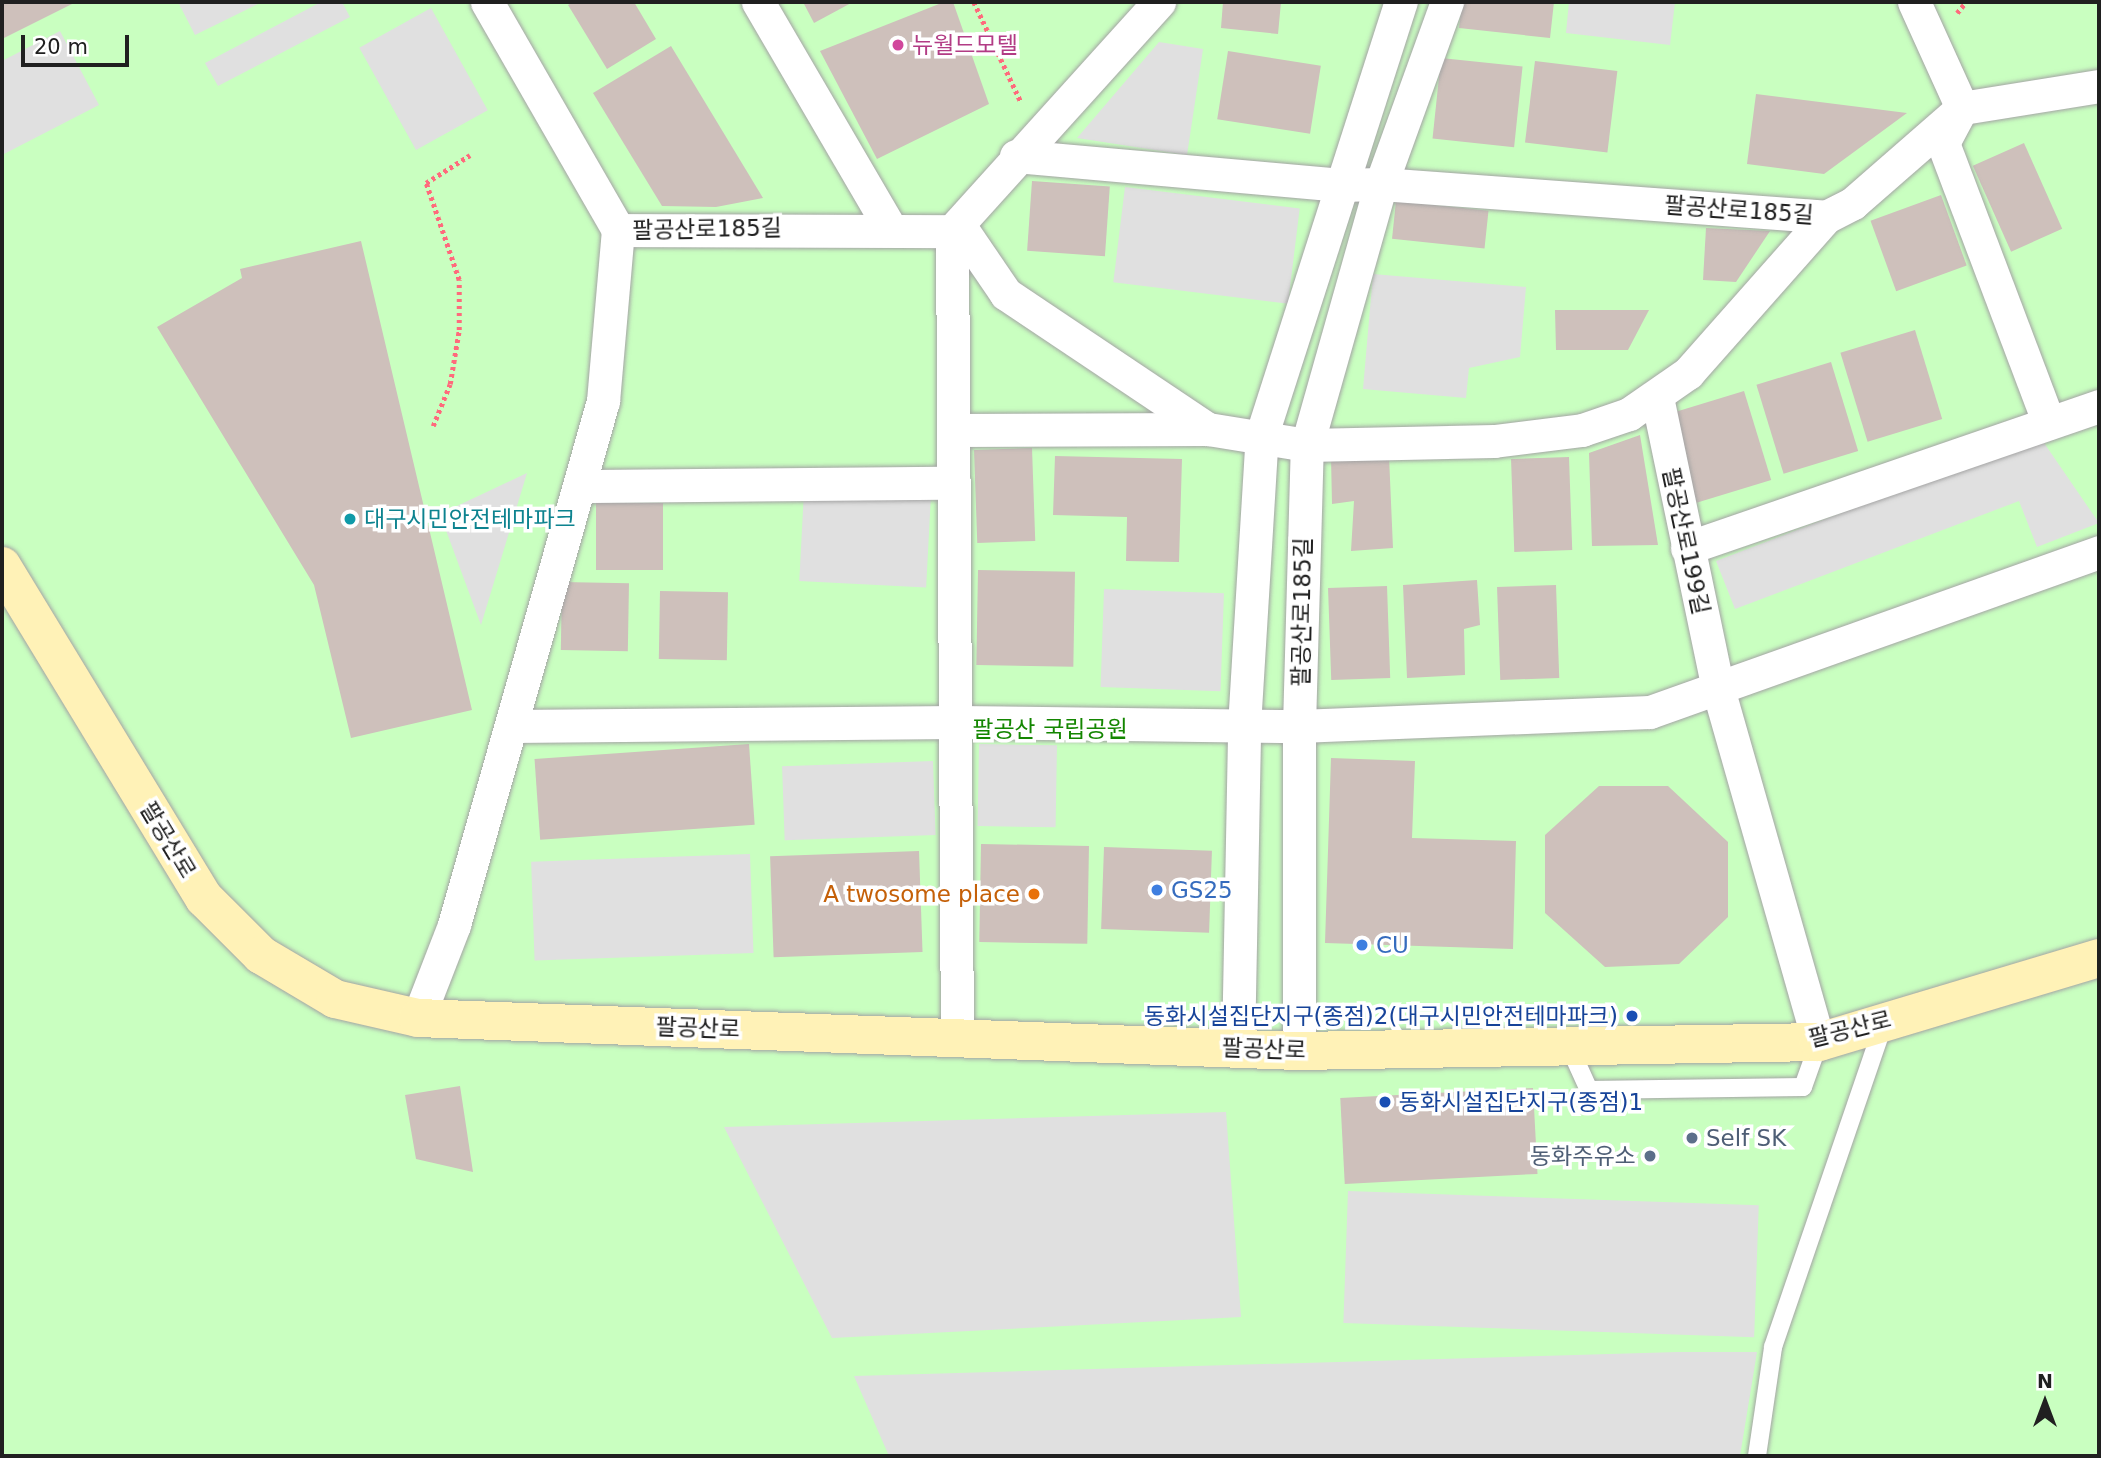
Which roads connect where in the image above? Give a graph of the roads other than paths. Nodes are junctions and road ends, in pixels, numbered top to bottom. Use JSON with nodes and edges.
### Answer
{"nodes":[{"id":1,"x":488,"y":2,"type":"edge"},
{"id":2,"x":758,"y":2,"type":"edge"},
{"id":3,"x":1159,"y":2,"type":"edge"},
{"id":4,"x":1401,"y":2,"type":"edge"},
{"id":5,"x":1447,"y":2,"type":"edge"},
{"id":6,"x":1914,"y":2,"type":"edge"},
{"id":7,"x":2099,"y":86,"type":"edge"},
{"id":8,"x":1962,"y":108,"type":"junction"},
{"id":9,"x":1026,"y":145,"type":"junction"},
{"id":10,"x":1381,"y":184,"type":"junction"},
{"id":11,"x":1339,"y":185,"type":"junction"},
{"id":12,"x":1826,"y":217,"type":"junction"},
{"id":13,"x":890,"y":228,"type":"junction"},
{"id":14,"x":956,"y":228,"type":"junction"},
{"id":15,"x":618,"y":230,"type":"junction"},
{"id":16,"x":1657,"y":397,"type":"junction"},
{"id":17,"x":2099,"y":406,"type":"edge"},
{"id":18,"x":2049,"y":423,"type":"junction"},
{"id":19,"x":1208,"y":429,"type":"junction"},
{"id":20,"x":954,"y":430,"type":"junction"},
{"id":21,"x":1262,"y":434,"type":"junction"},
{"id":22,"x":1307,"y":445,"type":"junction"},
{"id":23,"x":954,"y":483,"type":"junction"},
{"id":24,"x":580,"y":486,"type":"junction"},
{"id":25,"x":1687,"y":548,"type":"junction"},
{"id":26,"x":2099,"y":552,"type":"edge"},
{"id":27,"x":2,"y":566,"type":"edge"},
{"id":28,"x":1717,"y":685,"type":"junction"},
{"id":29,"x":956,"y":722,"type":"junction"},
{"id":30,"x":511,"y":726,"type":"junction"},
{"id":31,"x":1244,"y":726,"type":"junction"},
{"id":32,"x":1299,"y":726,"type":"junction"},
{"id":33,"x":2099,"y":958,"type":"edge"},
{"id":34,"x":418,"y":1018,"type":"junction"},
{"id":35,"x":1884,"y":1022,"type":"junction"},
{"id":36,"x":957,"y":1038,"type":"junction"},
{"id":37,"x":1819,"y":1042,"type":"junction"},
{"id":38,"x":1238,"y":1048,"type":"junction"},
{"id":39,"x":1299,"y":1051,"type":"junction"},
{"id":40,"x":1758,"y":1456,"type":"edge"}],
"edges":[{"from":1,"to":15,"type":"street","name":"팔공산로185길"},
{"from":2,"to":13,"type":"street"},
{"from":3,"to":9,"type":"street"},
{"from":4,"to":11,"type":"street","name":"팔공산로185길"},
{"from":5,"to":10,"type":"street","name":"팔공산로185길"},
{"from":6,"to":8,"type":"street"},
{"from":7,"to":8,"type":"street"},
{"from":8,"to":12,"type":"street","name":"팔공산로185길"},
{"from":8,"to":18,"type":"street"},
{"from":9,"to":11,"type":"street"},
{"from":9,"to":14,"type":"street"},
{"from":10,"to":11,"type":"street","name":"팔공산로185길"},
{"from":10,"to":12,"type":"street","name":"팔공산로185길"},
{"from":10,"to":22,"type":"street","name":"팔공산로185길"},
{"from":11,"to":21,"type":"street","name":"팔공산로185길"},
{"from":12,"to":16,"type":"street"},
{"from":13,"to":14,"type":"street","name":"팔공산로185길"},
{"from":13,"to":15,"type":"street","name":"팔공산로185길"},
{"from":14,"to":19,"type":"street"},
{"from":14,"to":20,"type":"street"},
{"from":15,"to":24,"type":"street"},
{"from":16,"to":22,"type":"street"},
{"from":16,"to":25,"type":"street","name":"팔공산로199길"},
{"from":17,"to":18,"type":"street"},
{"from":18,"to":25,"type":"street"},
{"from":19,"to":20,"type":"street"},
{"from":19,"to":21,"type":"street"},
{"from":20,"to":23,"type":"street"},
{"from":21,"to":22,"type":"street"},
{"from":21,"to":31,"type":"street","name":"팔공산로185길"},
{"from":22,"to":32,"type":"street","name":"팔공산로185길"},
{"from":23,"to":24,"type":"street"},
{"from":23,"to":29,"type":"street"},
{"from":24,"to":30,"type":"street"},
{"from":25,"to":28,"type":"street","name":"팔공산로199길"},
{"from":26,"to":28,"type":"street"},
{"from":27,"to":34,"type":"main road","name":"팔공산로"},
{"from":28,"to":32,"type":"street"},
{"from":28,"to":37,"type":"street","name":"팔공산로199길"},
{"from":29,"to":30,"type":"street"},
{"from":29,"to":31,"type":"street"},
{"from":29,"to":36,"type":"street"},
{"from":30,"to":34,"type":"street"},
{"from":31,"to":32,"type":"street"},
{"from":31,"to":38,"type":"street","name":"팔공산로185길"},
{"from":32,"to":39,"type":"street","name":"팔공산로185길"},
{"from":33,"to":35,"type":"main road","name":"팔공산로"},
{"from":34,"to":36,"type":"main road","name":"팔공산로"},
{"from":35,"to":37,"type":"main road","name":"팔공산로"},
{"from":35,"to":40,"type":"lane"},
{"from":36,"to":38,"type":"main road","name":"팔공산로"},
{"from":37,"to":39,"type":"main road","name":"팔공산로"},
{"from":38,"to":39,"type":"main road","name":"팔공산로"}]}
